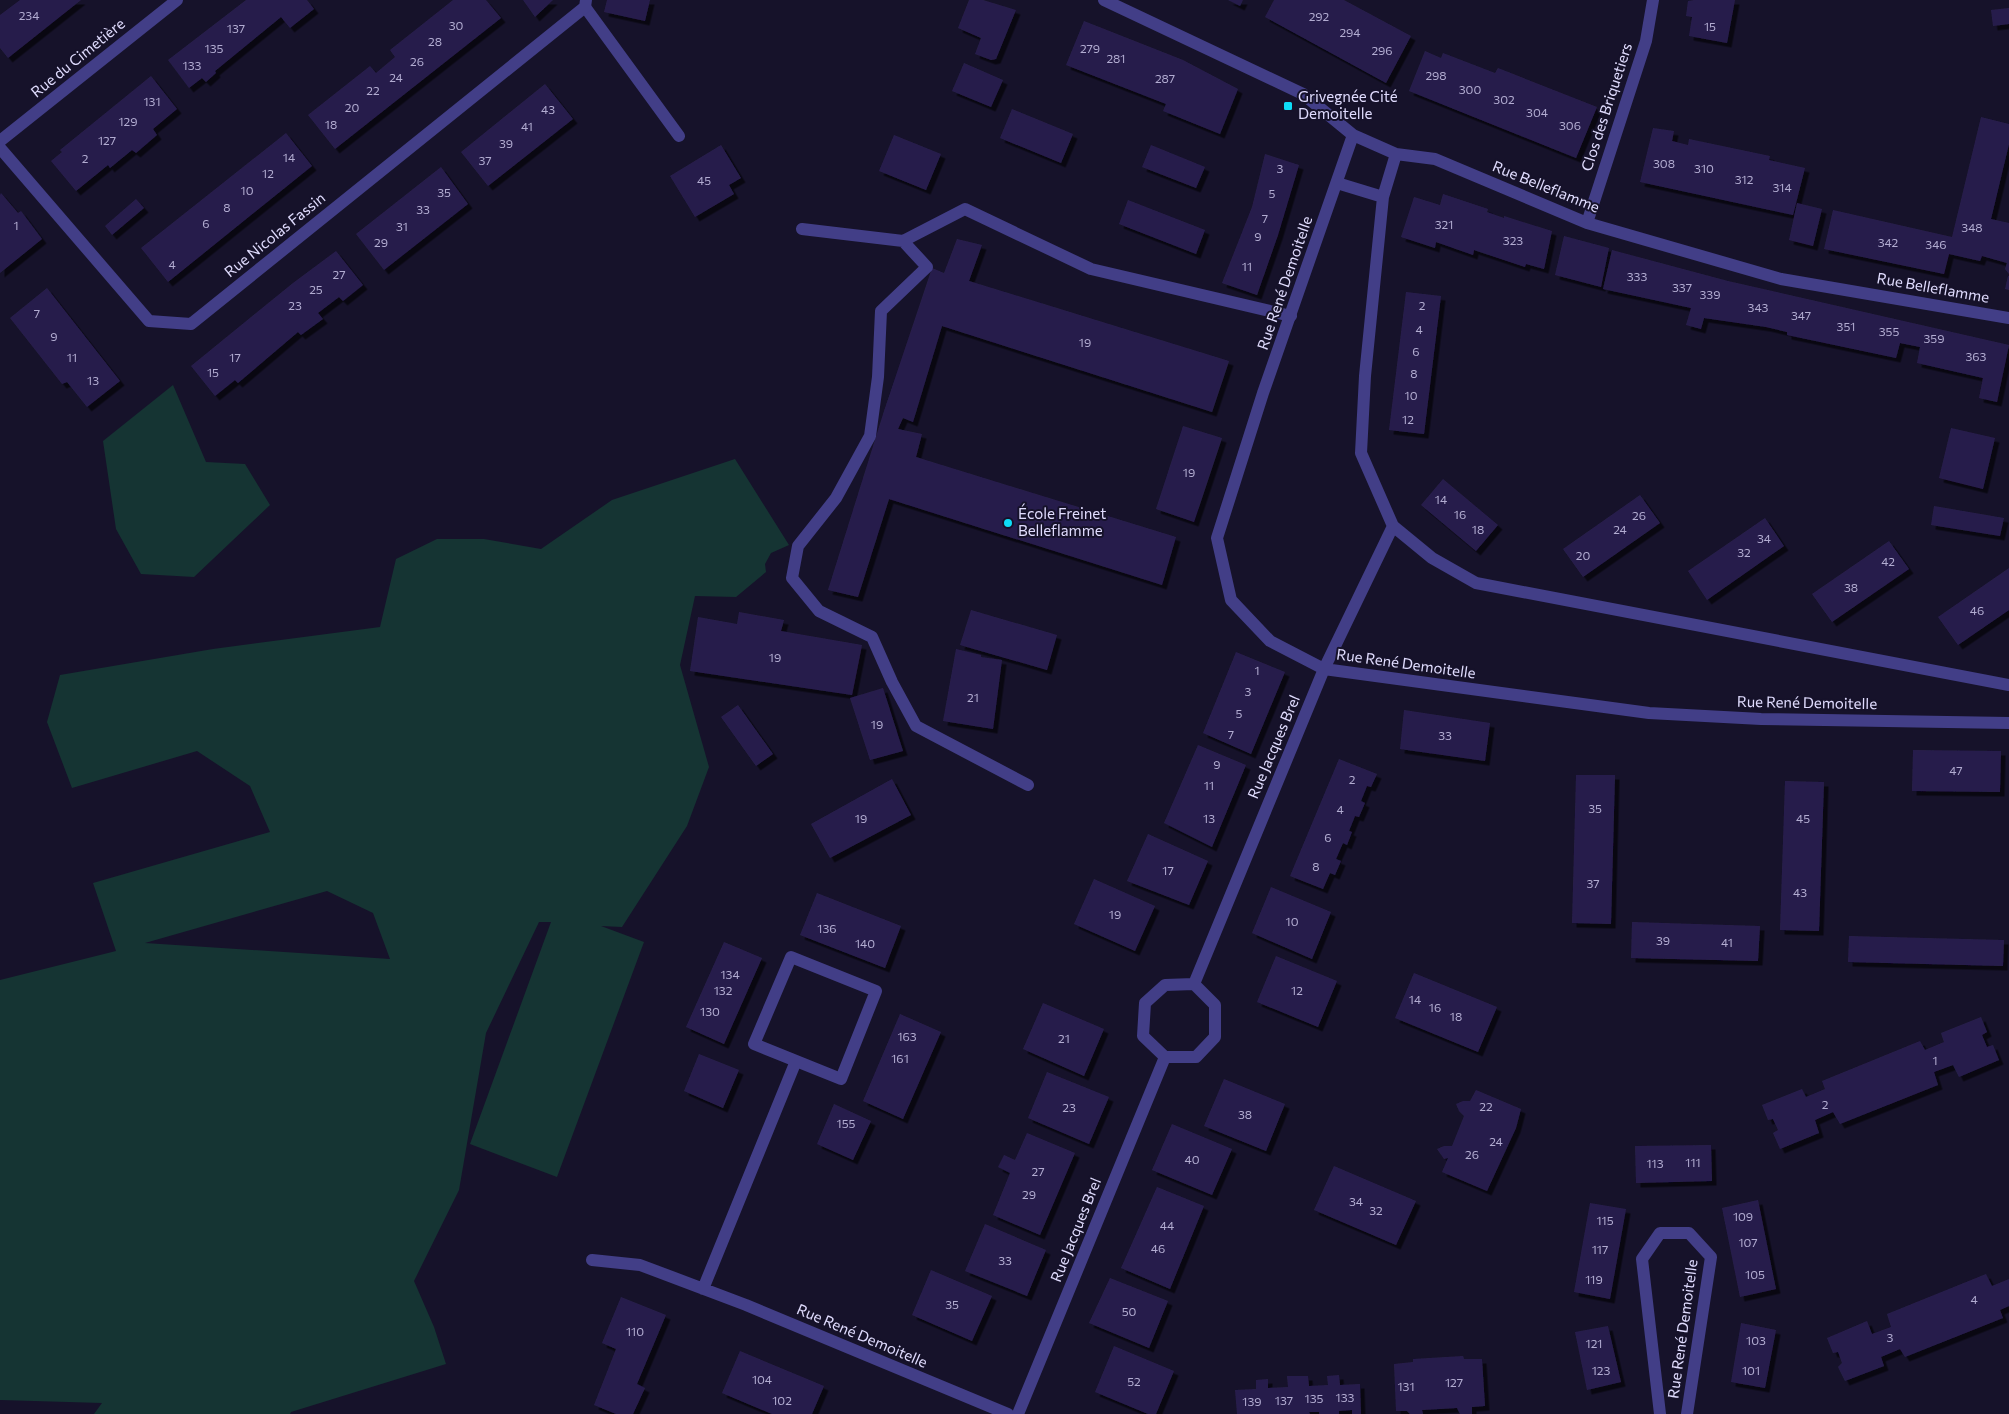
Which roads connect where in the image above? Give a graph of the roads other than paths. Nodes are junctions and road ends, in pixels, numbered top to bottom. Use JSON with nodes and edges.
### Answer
{"nodes":[{"id":1,"x":177,"y":0,"type":"edge"},
{"id":2,"x":1104,"y":0,"type":"edge"},
{"id":3,"x":1653,"y":0,"type":"edge"},
{"id":4,"x":585,"y":3,"type":"edge"},
{"id":5,"x":1353,"y":135,"type":"junction"},
{"id":6,"x":679,"y":136,"type":"dead end"},
{"id":7,"x":0,"y":141,"type":"edge"},
{"id":8,"x":0,"y":148,"type":"edge"},
{"id":9,"x":1396,"y":154,"type":"junction"},
{"id":10,"x":1338,"y":183,"type":"junction"},
{"id":11,"x":1383,"y":197,"type":"junction"},
{"id":12,"x":1587,"y":223,"type":"junction"},
{"id":13,"x":802,"y":229,"type":"dead end"},
{"id":14,"x":903,"y":241,"type":"junction"},
{"id":15,"x":1290,"y":316,"type":"junction"},
{"id":16,"x":2009,"y":318,"type":"edge"},
{"id":17,"x":1393,"y":526,"type":"junction"},
{"id":18,"x":1324,"y":669,"type":"junction"},
{"id":19,"x":2009,"y":685,"type":"edge"},
{"id":20,"x":2009,"y":723,"type":"edge"},
{"id":21,"x":1028,"y":784,"type":"dead end"},
{"id":22,"x":1194,"y":984,"type":"junction"},
{"id":23,"x":1165,"y":1057,"type":"junction"},
{"id":24,"x":796,"y":1061,"type":"junction"},
{"id":25,"x":592,"y":1260,"type":"dead end"},
{"id":26,"x":703,"y":1289,"type":"junction"},
{"id":27,"x":1008,"y":1414,"type":"edge"},
{"id":28,"x":1018,"y":1414,"type":"edge"},
{"id":29,"x":1660,"y":1414,"type":"edge"},
{"id":30,"x":1687,"y":1414,"type":"edge"}],
"edges":[{"from":1,"to":7,"type":"street","name":"Rue du Cimetière"},
{"from":2,"to":5,"type":"street","name":"Rue Belleflamme"},
{"from":3,"to":12,"type":"street","name":"Clos des Briquetiers"},
{"from":4,"to":6,"type":"street"},
{"from":4,"to":8,"type":"street","name":"Rue Nicolas Fassin"},
{"from":5,"to":9,"type":"street","name":"Rue Belleflamme"},
{"from":5,"to":10,"type":"street","name":"Rue René Demoitelle"},
{"from":9,"to":11,"type":"street"},
{"from":9,"to":12,"type":"street","name":"Rue Belleflamme"},
{"from":10,"to":11,"type":"street"},
{"from":10,"to":15,"type":"street","name":"Rue René Demoitelle"},
{"from":11,"to":17,"type":"street"},
{"from":12,"to":16,"type":"street","name":"Rue Belleflamme"},
{"from":13,"to":14,"type":"street"},
{"from":14,"to":15,"type":"street"},
{"from":14,"to":21,"type":"street"},
{"from":15,"to":18,"type":"street","name":"Rue René Demoitelle"},
{"from":17,"to":18,"type":"street","name":"Rue Jacques Brel"},
{"from":17,"to":19,"type":"street"},
{"from":18,"to":20,"type":"street","name":"Rue René Demoitelle"},
{"from":18,"to":22,"type":"street","name":"Rue Jacques Brel"},
{"from":22,"to":23,"type":"street"},
{"from":22,"to":23,"type":"street"},
{"from":23,"to":28,"type":"street","name":"Rue Jacques Brel"},
{"from":24,"to":24,"type":"street"},
{"from":24,"to":26,"type":"street"},
{"from":25,"to":26,"type":"street","name":"Rue René Demoitelle"},
{"from":26,"to":27,"type":"street","name":"Rue René Demoitelle"},
{"from":29,"to":30,"type":"street","name":"Rue René Demoitelle"}]}
